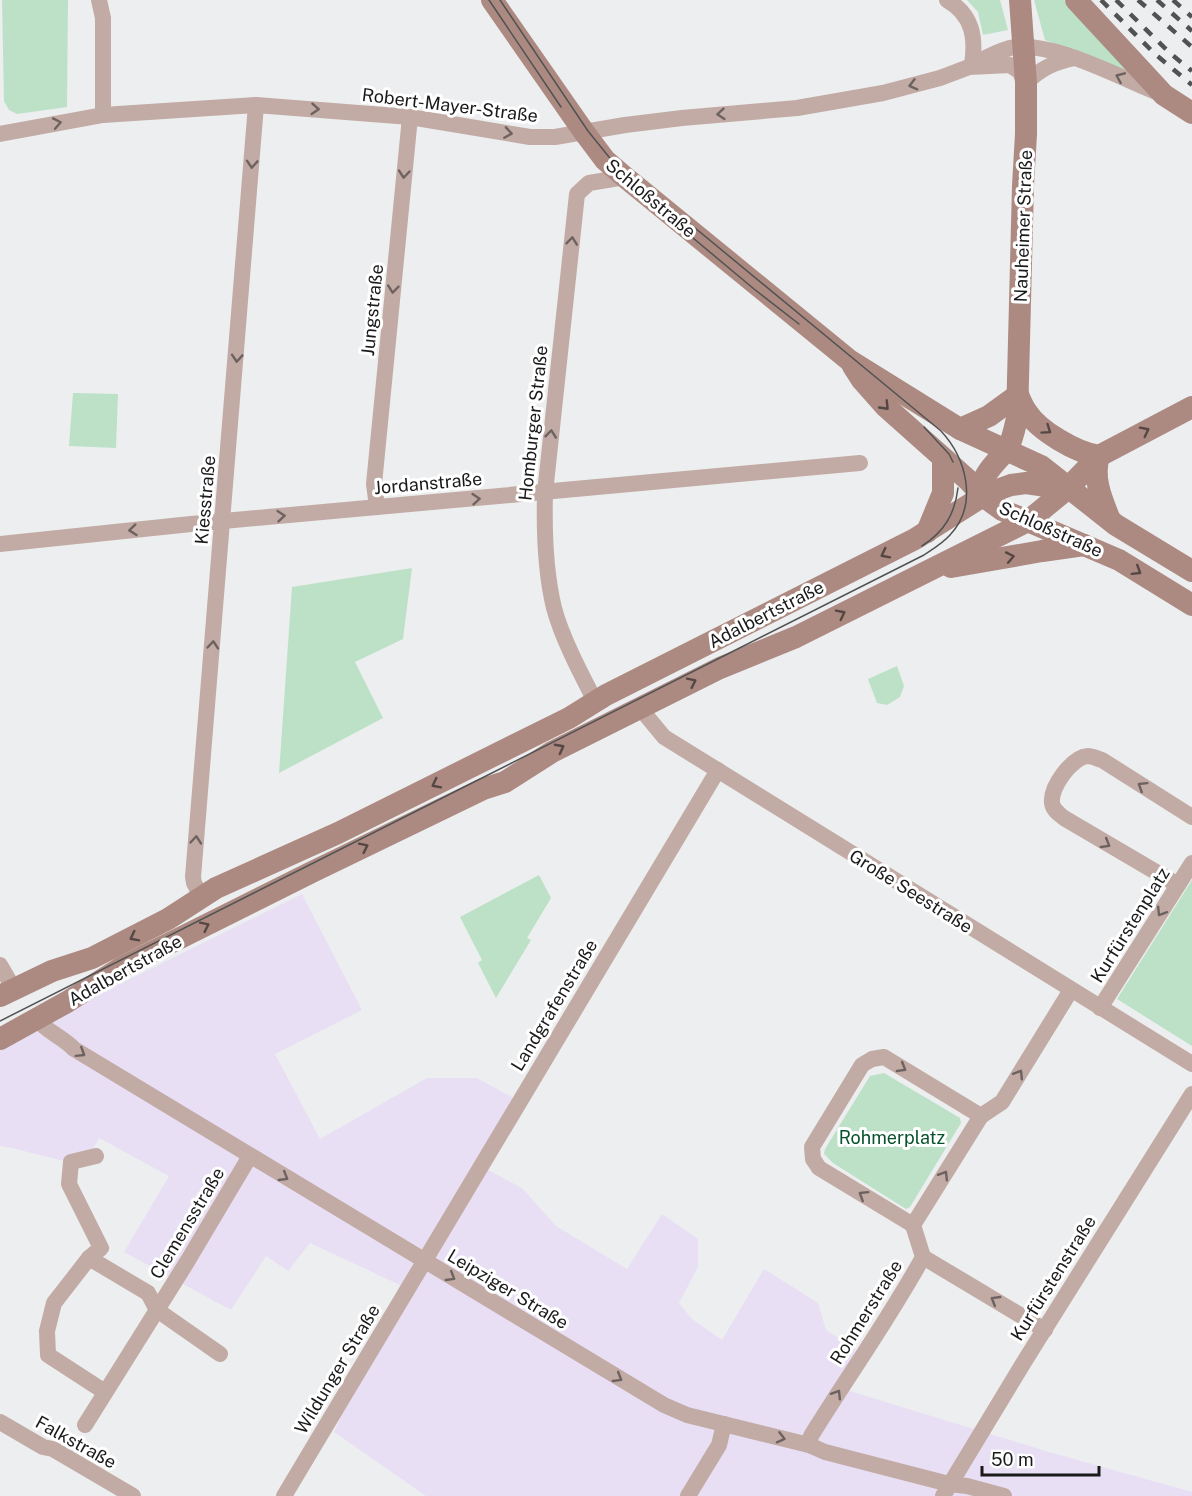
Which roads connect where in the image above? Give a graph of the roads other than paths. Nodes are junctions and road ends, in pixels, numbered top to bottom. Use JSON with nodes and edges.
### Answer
{"nodes":[{"id":1,"x":99,"y":0,"type":"edge"},
{"id":2,"x":492,"y":0,"type":"edge"},
{"id":3,"x":947,"y":0,"type":"edge"},
{"id":4,"x":1020,"y":0,"type":"edge"},
{"id":5,"x":1076,"y":0,"type":"edge"},
{"id":6,"x":1024,"y":47,"type":"junction"},
{"id":7,"x":1075,"y":58,"type":"junction"},
{"id":8,"x":970,"y":66,"type":"junction"},
{"id":9,"x":1026,"y":83,"type":"junction"},
{"id":10,"x":1164,"y":95,"type":"junction"},
{"id":11,"x":256,"y":105,"type":"junction"},
{"id":12,"x":1192,"y":113,"type":"edge"},
{"id":13,"x":103,"y":115,"type":"junction"},
{"id":14,"x":410,"y":117,"type":"junction"},
{"id":15,"x":584,"y":132,"type":"junction"},
{"id":16,"x":0,"y":134,"type":"edge"},
{"id":17,"x":626,"y":178,"type":"junction"},
{"id":18,"x":849,"y":360,"type":"junction"},
{"id":19,"x":1018,"y":395,"type":"junction"},
{"id":20,"x":1192,"y":406,"type":"edge"},
{"id":21,"x":960,"y":429,"type":"junction"},
{"id":22,"x":1007,"y":450,"type":"junction"},
{"id":23,"x":1099,"y":456,"type":"junction"},
{"id":24,"x":943,"y":458,"type":"junction"},
{"id":25,"x":860,"y":463,"type":"dead end"},
{"id":26,"x":1011,"y":485,"type":"junction"},
{"id":27,"x":1067,"y":489,"type":"junction"},
{"id":28,"x":545,"y":493,"type":"junction"},
{"id":29,"x":983,"y":496,"type":"junction"},
{"id":30,"x":377,"y":507,"type":"junction"},
{"id":31,"x":223,"y":521,"type":"junction"},
{"id":32,"x":1028,"y":521,"type":"junction"},
{"id":33,"x":1111,"y":522,"type":"junction"},
{"id":34,"x":927,"y":532,"type":"junction"},
{"id":35,"x":0,"y":544,"type":"edge"},
{"id":36,"x":1084,"y":545,"type":"junction"},
{"id":37,"x":932,"y":569,"type":"junction"},
{"id":38,"x":1192,"y":571,"type":"edge"},
{"id":39,"x":1192,"y":605,"type":"edge"},
{"id":40,"x":640,"y":678,"type":"junction"},
{"id":41,"x":601,"y":698,"type":"junction"},
{"id":42,"x":640,"y":708,"type":"junction"},
{"id":43,"x":469,"y":767,"type":"junction"},
{"id":44,"x":718,"y":770,"type":"junction"},
{"id":45,"x":483,"y":789,"type":"junction"},
{"id":46,"x":1192,"y":817,"type":"edge"},
{"id":47,"x":1192,"y":863,"type":"edge"},
{"id":48,"x":241,"y":878,"type":"junction"},
{"id":49,"x":1178,"y":885,"type":"junction"},
{"id":50,"x":201,"y":896,"type":"junction"},
{"id":51,"x":252,"y":903,"type":"junction"},
{"id":52,"x":0,"y":965,"type":"edge"},
{"id":53,"x":1071,"y":990,"type":"junction"},
{"id":54,"x":7,"y":992,"type":"edge"},
{"id":55,"x":1100,"y":1008,"type":"junction"},
{"id":56,"x":36,"y":1018,"type":"junction"},
{"id":57,"x":0,"y":1039,"type":"edge"},
{"id":58,"x":1192,"y":1064,"type":"edge"},
{"id":59,"x":1192,"y":1094,"type":"edge"},
{"id":60,"x":981,"y":1116,"type":"junction"},
{"id":61,"x":96,"y":1156,"type":"dead end"},
{"id":62,"x":250,"y":1156,"type":"junction"},
{"id":63,"x":913,"y":1225,"type":"junction"},
{"id":64,"x":923,"y":1257,"type":"junction"},
{"id":65,"x":89,"y":1258,"type":"junction"},
{"id":66,"x":424,"y":1261,"type":"junction"},
{"id":67,"x":157,"y":1310,"type":"junction"},
{"id":68,"x":1045,"y":1330,"type":"junction"},
{"id":69,"x":220,"y":1354,"type":"dead end"},
{"id":70,"x":105,"y":1392,"type":"junction"},
{"id":71,"x":0,"y":1422,"type":"edge"},
{"id":72,"x":724,"y":1424,"type":"junction"},
{"id":73,"x":85,"y":1425,"type":"dead end"},
{"id":74,"x":809,"y":1444,"type":"junction"},
{"id":75,"x":946,"y":1490,"type":"edge"},
{"id":76,"x":133,"y":1496,"type":"edge"},
{"id":77,"x":284,"y":1496,"type":"edge"},
{"id":78,"x":688,"y":1496,"type":"edge"},
{"id":79,"x":1004,"y":1496,"type":"edge"}],
"edges":[{"from":1,"to":13,"type":"street"},
{"from":2,"to":15,"type":"street","name":"Schloßstraße"},
{"from":3,"to":8,"type":"street"},
{"from":4,"to":6,"type":"street","name":"Nauheimer Straße"},
{"from":5,"to":10,"type":"street"},
{"from":6,"to":7,"type":"street"},
{"from":6,"to":8,"type":"street","name":"Robert-Mayer-Straße"},
{"from":6,"to":9,"type":"street","name":"Nauheimer Straße"},
{"from":7,"to":9,"type":"street"},
{"from":10,"to":7,"type":"street","one_way":true},
{"from":8,"to":9,"type":"street","name":"Robert-Mayer-Straße"},
{"from":8,"to":15,"type":"street","name":"Robert-Mayer-Straße","one_way":true},
{"from":9,"to":19,"type":"street","name":"Nauheimer Straße"},
{"from":10,"to":12,"type":"street"},
{"from":11,"to":13,"type":"street","name":"Robert-Mayer-Straße"},
{"from":11,"to":14,"type":"street","name":"Robert-Mayer-Straße","one_way":true},
{"from":11,"to":31,"type":"street","name":"Kiesstraße","one_way":true},
{"from":16,"to":13,"type":"street","name":"Robert-Mayer-Straße","one_way":true},
{"from":14,"to":15,"type":"street","name":"Robert-Mayer-Straße","one_way":true},
{"from":14,"to":30,"type":"street","name":"Jungstraße","one_way":true},
{"from":15,"to":17,"type":"street","name":"Schloßstraße"},
{"from":17,"to":18,"type":"street","name":"Schloßstraße"},
{"from":28,"to":17,"type":"street","name":"Homburger Straße","one_way":true},
{"from":18,"to":21,"type":"street","name":"Schloßstraße"},
{"from":18,"to":24,"type":"street","name":"Schloßstraße","one_way":true},
{"from":19,"to":21,"type":"street"},
{"from":19,"to":22,"type":"street","name":"Nauheimer Straße"},
{"from":19,"to":23,"type":"street","one_way":true},
{"from":23,"to":20,"type":"street","name":"Adalbertstraße","one_way":true},
{"from":21,"to":22,"type":"street","name":"Schloßstraße"},
{"from":22,"to":26,"type":"street","name":"Nauheimer Straße"},
{"from":22,"to":27,"type":"street","name":"Schloßstraße"},
{"from":22,"to":29,"type":"street","name":"Nauheimer Straße"},
{"from":23,"to":27,"type":"street","name":"Adalbertstraße"},
{"from":23,"to":33,"type":"street"},
{"from":24,"to":29,"type":"street","name":"Schloßstraße"},
{"from":24,"to":34,"type":"street"},
{"from":25,"to":28,"type":"street","name":"Jordanstraße"},
{"from":26,"to":27,"type":"street","name":"Adalbertstraße"},
{"from":26,"to":29,"type":"street","name":"Adalbertstraße"},
{"from":26,"to":32,"type":"street","name":"Nauheimer Straße"},
{"from":27,"to":32,"type":"street","name":"Adalbertstraße"},
{"from":27,"to":33,"type":"street","name":"Schloßstraße"},
{"from":30,"to":28,"type":"street","name":"Jordanstraße","one_way":true},
{"from":28,"to":41,"type":"street","name":"Homburger Straße"},
{"from":29,"to":32,"type":"street","name":"Schloßstraße"},
{"from":29,"to":34,"type":"street","name":"Adalbertstraße"},
{"from":31,"to":30,"type":"street","name":"Jordanstraße","one_way":true},
{"from":31,"to":35,"type":"street","name":"Jordanstraße","one_way":true},
{"from":50,"to":31,"type":"street","name":"Kiesstraße","one_way":true},
{"from":32,"to":36,"type":"street","name":"Schloßstraße"},
{"from":32,"to":37,"type":"street","name":"Adalbertstraße"},
{"from":33,"to":38,"type":"street","name":"Schloßstraße"},
{"from":34,"to":40,"type":"street","name":"Adalbertstraße","one_way":true},
{"from":37,"to":36,"type":"street","one_way":true},
{"from":36,"to":39,"type":"street","name":"Schloßstraße","one_way":true},
{"from":42,"to":37,"type":"street","name":"Adalbertstraße","one_way":true},
{"from":40,"to":41,"type":"street","name":"Adalbertstraße"},
{"from":40,"to":42,"type":"street"},
{"from":41,"to":42,"type":"street","name":"Große Seestraße"},
{"from":41,"to":43,"type":"street","name":"Adalbertstraße"},
{"from":42,"to":44,"type":"street","name":"Große Seestraße"},
{"from":45,"to":42,"type":"street","name":"Adalbertstraße","one_way":true},
{"from":43,"to":45,"type":"street"},
{"from":43,"to":48,"type":"street","name":"Adalbertstraße","one_way":true},
{"from":44,"to":53,"type":"street","name":"Große Seestraße"},
{"from":44,"to":66,"type":"street","name":"Landgrafenstraße"},
{"from":51,"to":45,"type":"street","name":"Adalbertstraße","one_way":true},
{"from":46,"to":49,"type":"street","one_way":true},
{"from":47,"to":49,"type":"street","name":"Kurfürstenplatz"},
{"from":48,"to":50,"type":"street","name":"Adalbertstraße"},
{"from":48,"to":51,"type":"street"},
{"from":49,"to":55,"type":"street","name":"Kurfürstenplatz","one_way":true},
{"from":50,"to":54,"type":"street","name":"Adalbertstraße","one_way":true},
{"from":56,"to":51,"type":"street","name":"Adalbertstraße","one_way":true},
{"from":52,"to":54,"type":"street"},
{"from":53,"to":55,"type":"street","name":"Große Seestraße"},
{"from":60,"to":53,"type":"street","one_way":true},
{"from":55,"to":58,"type":"street","name":"Große Seestraße"},
{"from":56,"to":57,"type":"street","name":"Adalbertstraße"},
{"from":56,"to":62,"type":"street","name":"Leipziger Straße","one_way":true},
{"from":59,"to":68,"type":"street","name":"Kurfürstenstraße"},
{"from":63,"to":60,"type":"street","one_way":true},
{"from":63,"to":60,"type":"street","one_way":true},
{"from":61,"to":65,"type":"street"},
{"from":62,"to":66,"type":"street","name":"Leipziger Straße","one_way":true},
{"from":62,"to":67,"type":"street","name":"Clemensstraße"},
{"from":63,"to":64,"type":"street","name":"Rohmerstraße"},
{"from":68,"to":64,"type":"street","one_way":true},
{"from":74,"to":64,"type":"street","name":"Rohmerstraße","one_way":true},
{"from":65,"to":67,"type":"street","name":"Clemensstraße"},
{"from":65,"to":70,"type":"street"},
{"from":66,"to":72,"type":"street","name":"Leipziger Straße","one_way":true},
{"from":66,"to":77,"type":"street","name":"Wildunger Straße"},
{"from":67,"to":69,"type":"street","name":"Clemensstraße"},
{"from":67,"to":70,"type":"street","name":"Clemensstraße"},
{"from":68,"to":75,"type":"street","name":"Kurfürstenstraße"},
{"from":70,"to":73,"type":"street","name":"Clemensstraße"},
{"from":71,"to":76,"type":"street","name":"Falkstraße"},
{"from":72,"to":74,"type":"street","name":"Leipziger Straße","one_way":true},
{"from":72,"to":78,"type":"street"},
{"from":74,"to":75,"type":"street","name":"Leipziger Straße"},
{"from":75,"to":79,"type":"street","name":"Leipziger Straße"}]}
